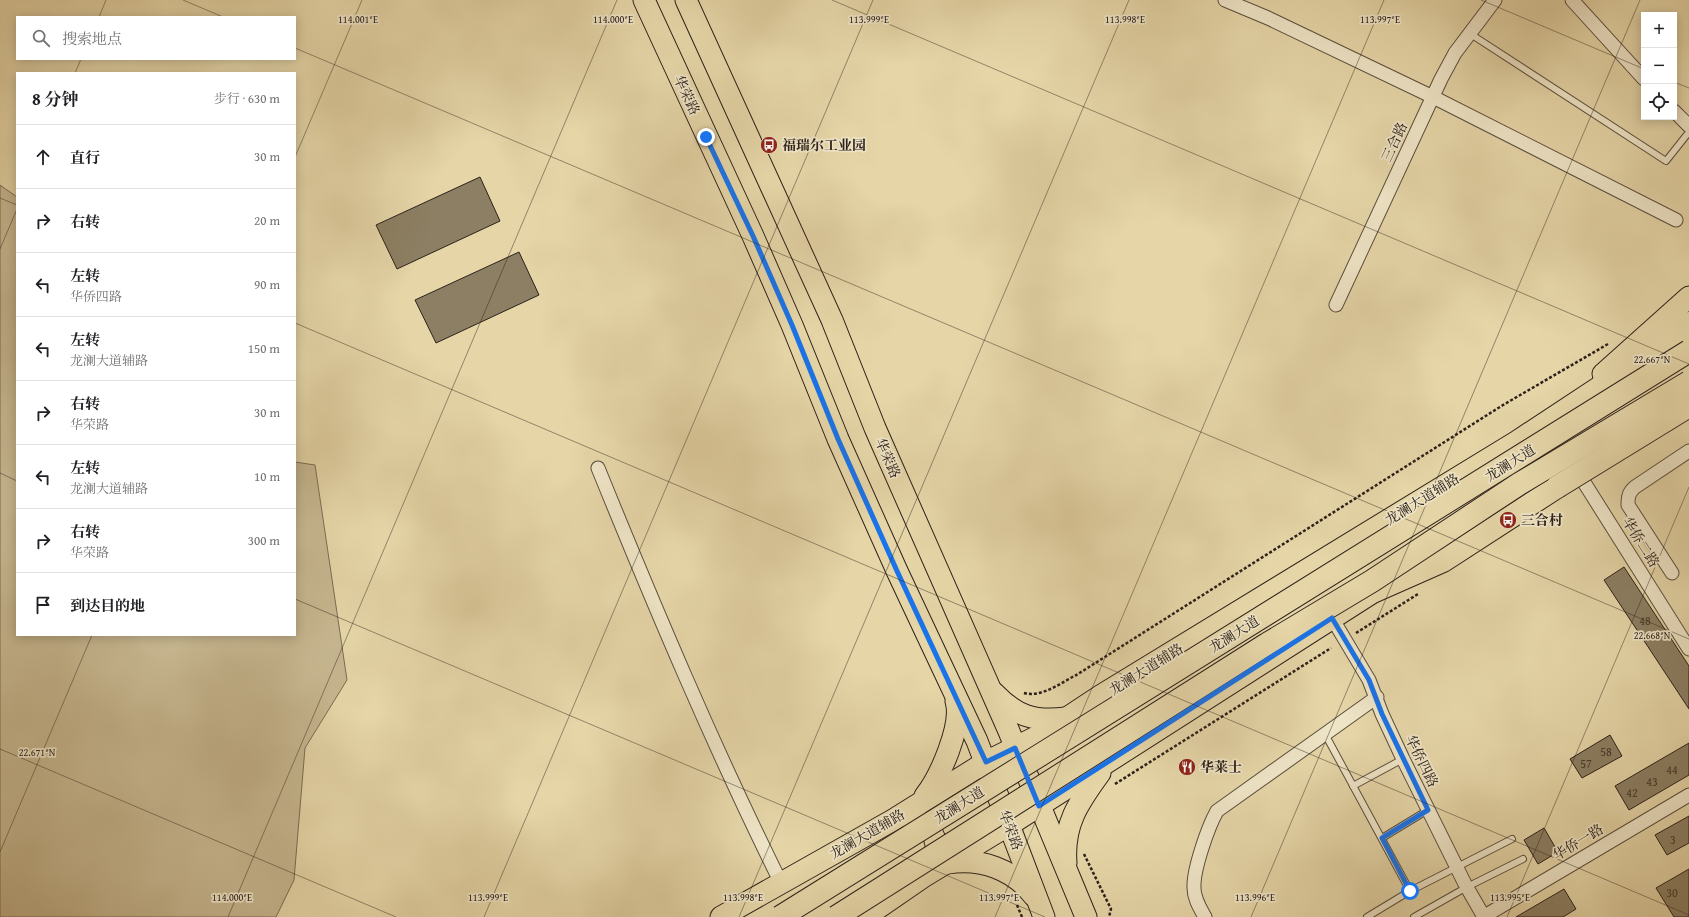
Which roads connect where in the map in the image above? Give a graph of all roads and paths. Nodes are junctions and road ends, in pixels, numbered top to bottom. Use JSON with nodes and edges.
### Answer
{"nodes":[{"id":1,"x":644,"y":0,"type":"edge"},
{"id":2,"x":686,"y":0,"type":"edge"},
{"id":3,"x":1225,"y":0,"type":"edge"},
{"id":4,"x":1495,"y":0,"type":"edge"},
{"id":5,"x":1572,"y":0,"type":"edge"},
{"id":6,"x":1469,"y":33,"type":"junction"},
{"id":7,"x":1641,"y":76,"type":"edge"},
{"id":8,"x":1433,"y":97,"type":"junction"},
{"id":9,"x":1677,"y":114,"type":"edge"},
{"id":10,"x":1689,"y":126,"type":"edge"},
{"id":11,"x":1689,"y":132,"type":"edge"},
{"id":12,"x":1676,"y":220,"type":"dead end"},
{"id":13,"x":1689,"y":297,"type":"edge"},
{"id":14,"x":1336,"y":305,"type":"dead end"},
{"id":15,"x":1689,"y":323,"type":"edge"},
{"id":16,"x":1689,"y":338,"type":"edge"},
{"id":17,"x":1611,"y":342,"type":"dead end"},
{"id":18,"x":1689,"y":351,"type":"edge"},
{"id":19,"x":1619,"y":374,"type":"junction"},
{"id":20,"x":1689,"y":378,"type":"edge"},
{"id":21,"x":1689,"y":382,"type":"edge"},
{"id":22,"x":1689,"y":406,"type":"edge"},
{"id":23,"x":1558,"y":415,"type":"junction"},
{"id":24,"x":1529,"y":433,"type":"junction"},
{"id":25,"x":1570,"y":448,"type":"junction"},
{"id":26,"x":1689,"y":451,"type":"edge"},
{"id":27,"x":1546,"y":463,"type":"junction"},
{"id":28,"x":598,"y":468,"type":"dead end"},
{"id":29,"x":1672,"y":573,"type":"dead end"},
{"id":30,"x":1375,"y":591,"type":"junction"},
{"id":31,"x":1332,"y":618,"type":"junction"},
{"id":32,"x":1331,"y":648,"type":"dead end"},
{"id":33,"x":1689,"y":649,"type":"edge"},
{"id":34,"x":990,"y":688,"type":"junction"},
{"id":35,"x":954,"y":693,"type":"junction"},
{"id":36,"x":1022,"y":693,"type":"dead end"},
{"id":37,"x":1376,"y":697,"type":"junction"},
{"id":38,"x":1068,"y":717,"type":"junction"},
{"id":39,"x":1325,"y":734,"type":"junction"},
{"id":40,"x":1015,"y":748,"type":"junction"},
{"id":41,"x":1403,"y":759,"type":"junction"},
{"id":42,"x":986,"y":762,"type":"junction"},
{"id":43,"x":1104,"y":766,"type":"junction"},
{"id":44,"x":1354,"y":786,"type":"junction"},
{"id":45,"x":1112,"y":787,"type":"dead end"},
{"id":46,"x":1689,"y":795,"type":"edge"},
{"id":47,"x":921,"y":801,"type":"junction"},
{"id":48,"x":1039,"y":806,"type":"junction"},
{"id":49,"x":1428,"y":810,"type":"junction"},
{"id":50,"x":894,"y":820,"type":"junction"},
{"id":51,"x":1010,"y":825,"type":"junction"},
{"id":52,"x":1382,"y":838,"type":"junction"},
{"id":53,"x":1512,"y":839,"type":"dead end"},
{"id":54,"x":1082,"y":847,"type":"dead end"},
{"id":55,"x":1523,"y":859,"type":"dead end"},
{"id":56,"x":944,"y":864,"type":"junction"},
{"id":57,"x":1457,"y":867,"type":"junction"},
{"id":58,"x":1067,"y":872,"type":"junction"},
{"id":59,"x":923,"y":877,"type":"junction"},
{"id":60,"x":780,"y":883,"type":"junction"},
{"id":61,"x":1467,"y":887,"type":"junction"},
{"id":62,"x":1410,"y":891,"type":"junction"},
{"id":63,"x":1041,"y":909,"type":"edge"},
{"id":64,"x":721,"y":917,"type":"edge"},
{"id":65,"x":780,"y":917,"type":"edge"},
{"id":66,"x":836,"y":917,"type":"edge"},
{"id":67,"x":865,"y":917,"type":"edge"},
{"id":68,"x":1086,"y":917,"type":"edge"},
{"id":69,"x":1109,"y":917,"type":"edge"},
{"id":70,"x":1205,"y":917,"type":"edge"},
{"id":71,"x":1367,"y":917,"type":"edge"},
{"id":72,"x":1414,"y":917,"type":"edge"},
{"id":73,"x":1484,"y":917,"type":"edge"}],
"edges":[{"from":1,"to":35,"type":"main road","name":"华荣路"},
{"from":2,"to":34,"type":"main road","name":"华荣路"},
{"from":3,"to":8,"type":"street"},
{"from":4,"to":6,"type":"street","name":"三合路"},
{"from":5,"to":7,"type":"street"},
{"from":6,"to":8,"type":"street","name":"三合路"},
{"from":6,"to":11,"type":"lane"},
{"from":8,"to":12,"type":"street"},
{"from":8,"to":14,"type":"street","name":"三合路"},
{"from":9,"to":10,"type":"street"},
{"from":13,"to":23,"type":"main road"},
{"from":15,"to":19,"type":"highway"},
{"from":16,"to":19,"type":"main road","name":"龙澜大道辅路"},
{"from":17,"to":36,"type":"path"},
{"from":18,"to":65,"type":"highway","name":"龙澜大道","bridge":true},
{"from":19,"to":23,"type":"main road","name":"龙澜大道辅路"},
{"from":20,"to":25,"type":"main road"},
{"from":21,"to":66,"type":"highway","name":"龙澜大道","bridge":true},
{"from":22,"to":30,"type":"highway","bridge":true},
{"from":23,"to":24,"type":"main road","name":"龙澜大道辅路"},
{"from":23,"to":25,"type":"main road"},
{"from":24,"to":27,"type":"main road"},
{"from":24,"to":38,"type":"main road","name":"龙澜大道辅路"},
{"from":25,"to":27,"type":"main road"},
{"from":25,"to":33,"type":"street","name":"华侨二路"},
{"from":26,"to":29,"type":"street"},
{"from":27,"to":30,"type":"main road"},
{"from":28,"to":60,"type":"street"},
{"from":30,"to":31,"type":"main road"},
{"from":31,"to":37,"type":"street","name":"华侨四路"},
{"from":31,"to":43,"type":"main road"},
{"from":32,"to":45,"type":"path"},
{"from":34,"to":38,"type":"main road"},
{"from":34,"to":40,"type":"main road","name":"华荣路"},
{"from":35,"to":42,"type":"main road","name":"华荣路"},
{"from":35,"to":47,"type":"main road"},
{"from":37,"to":39,"type":"street"},
{"from":37,"to":41,"type":"street","name":"华侨四路"},
{"from":38,"to":40,"type":"main road","name":"龙澜大道辅路"},
{"from":38,"to":43,"type":"main road"},
{"from":39,"to":44,"type":"lane"},
{"from":39,"to":70,"type":"street"},
{"from":40,"to":42,"type":"main road","name":"龙澜大道辅路"},
{"from":40,"to":48,"type":"main road","name":"华荣路"},
{"from":41,"to":44,"type":"lane"},
{"from":41,"to":49,"type":"street","name":"华侨四路"},
{"from":42,"to":47,"type":"main road","name":"龙澜大道辅路"},
{"from":42,"to":51,"type":"main road","name":"华荣路"},
{"from":43,"to":48,"type":"main road"},
{"from":43,"to":58,"type":"main road"},
{"from":44,"to":52,"type":"lane"},
{"from":46,"to":73,"type":"street","name":"华侨一路"},
{"from":47,"to":50,"type":"main road","name":"龙澜大道辅路"},
{"from":48,"to":51,"type":"main road"},
{"from":48,"to":58,"type":"main road","name":"华荣路"},
{"from":49,"to":52,"type":"lane"},
{"from":49,"to":57,"type":"street","name":"华侨四路"},
{"from":50,"to":59,"type":"main road"},
{"from":50,"to":60,"type":"main road","name":"龙澜大道辅路"},
{"from":51,"to":56,"type":"main road"},
{"from":51,"to":63,"type":"main road","name":"华荣路"},
{"from":52,"to":62,"type":"lane"},
{"from":53,"to":57,"type":"lane"},
{"from":54,"to":69,"type":"path"},
{"from":55,"to":61,"type":"lane"},
{"from":56,"to":59,"type":"main road"},
{"from":56,"to":63,"type":"main road"},
{"from":57,"to":61,"type":"street","name":"华侨四路"},
{"from":57,"to":62,"type":"lane"},
{"from":58,"to":68,"type":"main road","name":"华荣路"},
{"from":59,"to":67,"type":"main road"},
{"from":60,"to":64,"type":"main road","name":"龙澜大道辅路"},
{"from":61,"to":72,"type":"lane"},
{"from":61,"to":73,"type":"street","name":"华侨四路"},
{"from":62,"to":71,"type":"lane"}]}
